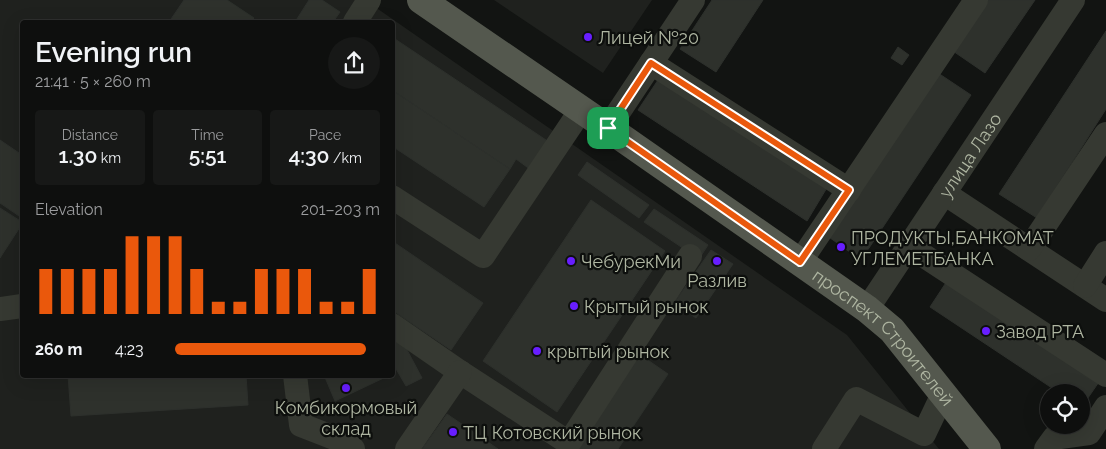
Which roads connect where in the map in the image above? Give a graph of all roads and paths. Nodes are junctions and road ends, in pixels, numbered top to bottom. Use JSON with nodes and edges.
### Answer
{"nodes":[{"id":1,"x":369,"y":0,"type":"edge"},
{"id":2,"x":420,"y":0,"type":"edge"},
{"id":3,"x":693,"y":0,"type":"edge"},
{"id":4,"x":976,"y":0,"type":"edge"},
{"id":5,"x":1073,"y":0,"type":"edge"},
{"id":6,"x":356,"y":20,"type":"edge"},
{"id":7,"x":651,"y":63,"type":"junction"},
{"id":8,"x":581,"y":110,"type":"junction"},
{"id":9,"x":608,"y":128,"type":"junction"},
{"id":10,"x":1106,"y":134,"type":"edge"},
{"id":11,"x":849,"y":190,"type":"junction"},
{"id":12,"x":944,"y":193,"type":"junction"},
{"id":13,"x":395,"y":199,"type":"edge"},
{"id":14,"x":909,"y":246,"type":"junction"},
{"id":15,"x":1029,"y":249,"type":"junction"},
{"id":16,"x":1106,"y":253,"type":"edge"},
{"id":17,"x":690,"y":256,"type":"dead end"},
{"id":18,"x":800,"y":262,"type":"junction"},
{"id":19,"x":1085,"y":286,"type":"junction"},
{"id":20,"x":1106,"y":300,"type":"edge"},
{"id":21,"x":20,"y":306,"type":"edge"},
{"id":22,"x":0,"y":309,"type":"edge"},
{"id":23,"x":867,"y":309,"type":"junction"},
{"id":24,"x":395,"y":326,"type":"edge"},
{"id":25,"x":460,"y":372,"type":"junction"},
{"id":26,"x":1106,"y":375,"type":"edge"},
{"id":27,"x":295,"y":378,"type":"edge"},
{"id":28,"x":943,"y":394,"type":"junction"},
{"id":29,"x":1106,"y":407,"type":"edge"},
{"id":30,"x":573,"y":446,"type":"edge"},
{"id":31,"x":353,"y":449,"type":"edge"},
{"id":32,"x":407,"y":449,"type":"edge"},
{"id":33,"x":824,"y":449,"type":"edge"},
{"id":34,"x":987,"y":449,"type":"edge"},
{"id":35,"x":1046,"y":449,"type":"edge"}],
"edges":[{"from":1,"to":6,"type":"street"},
{"from":2,"to":8,"type":"main road","name":"проспект Строителей"},
{"from":3,"to":7,"type":"street"},
{"from":4,"to":11,"type":"street"},
{"from":5,"to":12,"type":"street","name":"улица Лазо"},
{"from":7,"to":9,"type":"street"},
{"from":7,"to":11,"type":"street"},
{"from":8,"to":9,"type":"main road","name":"проспект Строителей"},
{"from":8,"to":13,"type":"street"},
{"from":9,"to":18,"type":"main road","name":"проспект Строителей"},
{"from":10,"to":15,"type":"street"},
{"from":11,"to":18,"type":"street"},
{"from":12,"to":14,"type":"street","name":"улица Лазо"},
{"from":12,"to":15,"type":"street"},
{"from":14,"to":23,"type":"street","name":"улица Лазо"},
{"from":14,"to":26,"type":"street"},
{"from":15,"to":19,"type":"street"},
{"from":16,"to":19,"type":"street"},
{"from":17,"to":30,"type":"street"},
{"from":18,"to":23,"type":"main road","name":"проспект Строителей"},
{"from":19,"to":20,"type":"street"},
{"from":21,"to":22,"type":"street"},
{"from":23,"to":28,"type":"main road","name":"проспект Строителей"},
{"from":24,"to":25,"type":"street"},
{"from":25,"to":30,"type":"street"},
{"from":25,"to":32,"type":"street"},
{"from":27,"to":31,"type":"street"},
{"from":28,"to":33,"type":"street"},
{"from":28,"to":34,"type":"main road","name":"проспект Строителей"},
{"from":29,"to":35,"type":"street"}]}
